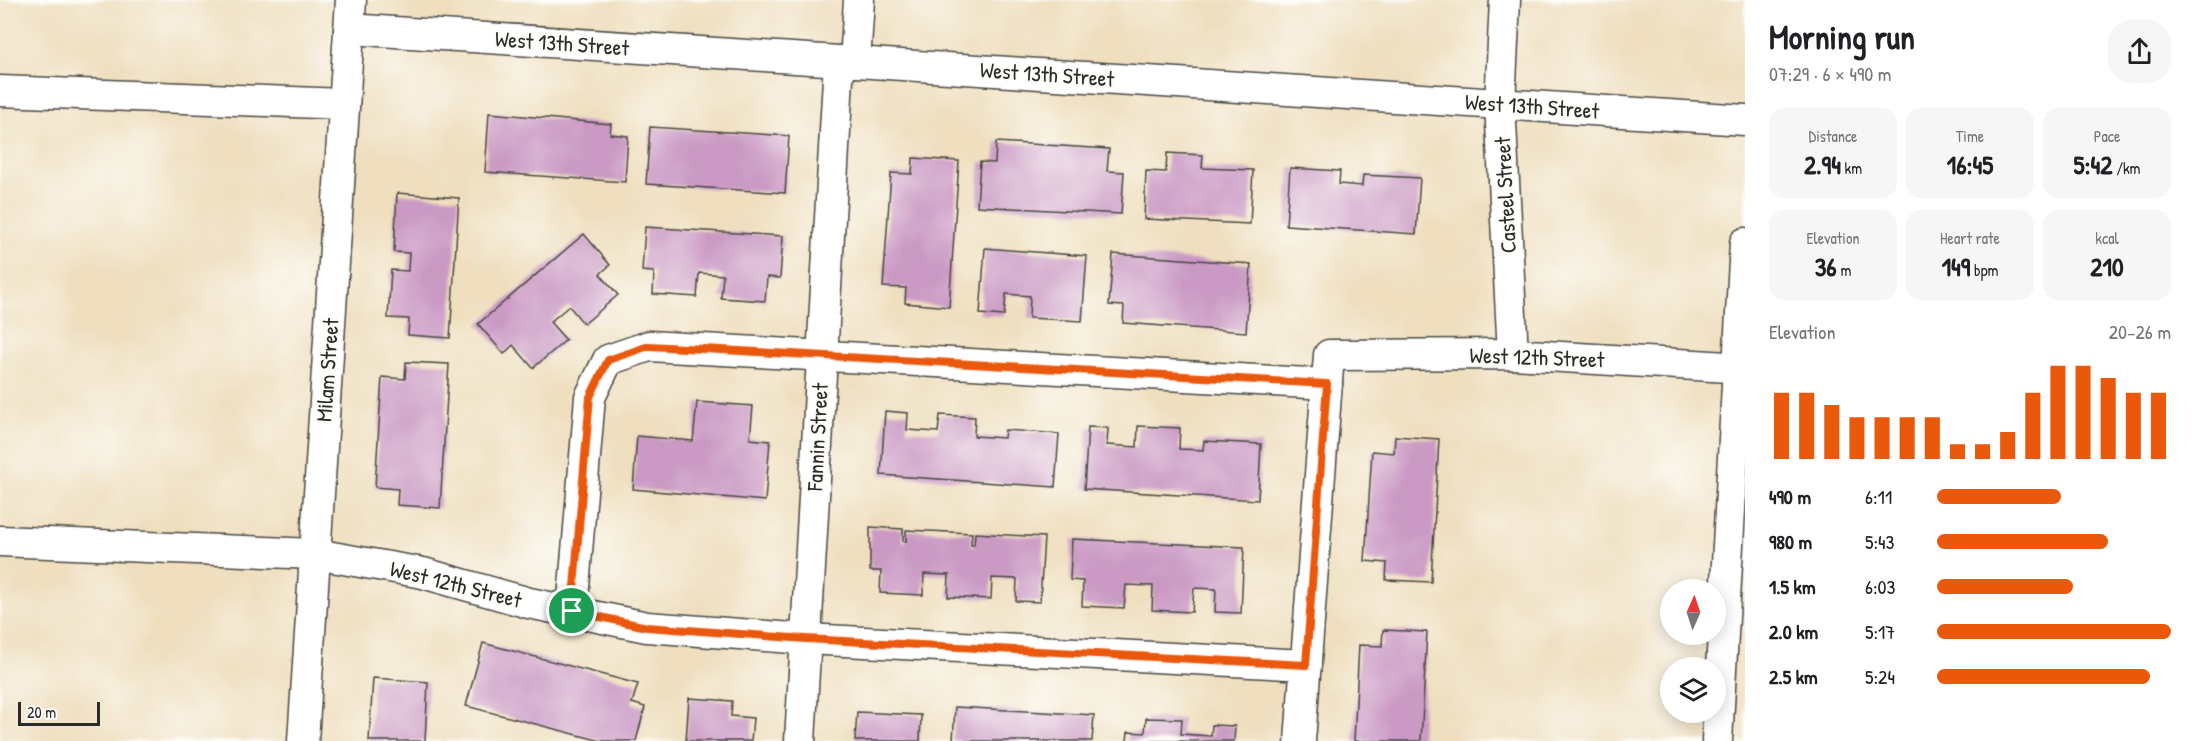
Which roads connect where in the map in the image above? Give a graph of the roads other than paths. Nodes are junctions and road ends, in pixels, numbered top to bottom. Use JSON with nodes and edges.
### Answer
{"nodes":[{"id":1,"x":859,"y":0,"type":"edge"},
{"id":2,"x":1505,"y":0,"type":"edge"},
{"id":3,"x":350,"y":14,"type":"edge"},
{"id":4,"x":848,"y":61,"type":"junction"},
{"id":5,"x":0,"y":91,"type":"edge"},
{"id":6,"x":344,"y":104,"type":"junction"},
{"id":7,"x":1500,"y":104,"type":"junction"},
{"id":8,"x":1745,"y":120,"type":"edge"},
{"id":9,"x":1745,"y":243,"type":"edge"},
{"id":10,"x":1514,"y":354,"type":"junction"},
{"id":11,"x":822,"y":357,"type":"junction"},
{"id":12,"x":1742,"y":368,"type":"edge"},
{"id":13,"x":1328,"y":369,"type":"junction"},
{"id":14,"x":0,"y":541,"type":"edge"},
{"id":15,"x":315,"y":554,"type":"junction"},
{"id":16,"x":572,"y":611,"type":"junction"},
{"id":17,"x":806,"y":639,"type":"junction"},
{"id":18,"x":1306,"y":665,"type":"junction"},
{"id":19,"x":303,"y":741,"type":"edge"},
{"id":20,"x":800,"y":741,"type":"edge"},
{"id":21,"x":1300,"y":741,"type":"edge"},
{"id":22,"x":1717,"y":741,"type":"edge"}],
"edges":[{"from":1,"to":4,"type":"street","name":"Fannin Street"},
{"from":2,"to":7,"type":"street","name":"Casteel Street"},
{"from":3,"to":4,"type":"street","name":"West 13th Street"},
{"from":3,"to":6,"type":"street","name":"Milam Street"},
{"from":4,"to":7,"type":"street","name":"West 13th Street"},
{"from":4,"to":11,"type":"street","name":"Fannin Street"},
{"from":5,"to":6,"type":"street"},
{"from":6,"to":15,"type":"street","name":"Milam Street"},
{"from":7,"to":8,"type":"street","name":"West 13th Street"},
{"from":7,"to":10,"type":"street","name":"Casteel Street"},
{"from":9,"to":12,"type":"street"},
{"from":10,"to":12,"type":"street","name":"West 12th Street"},
{"from":10,"to":13,"type":"street","name":"West 12th Street"},
{"from":11,"to":13,"type":"street","name":"West 12th Street"},
{"from":11,"to":16,"type":"street","name":"West 12th Street"},
{"from":11,"to":17,"type":"street","name":"Fannin Street"},
{"from":12,"to":22,"type":"street"},
{"from":13,"to":18,"type":"street"},
{"from":14,"to":15,"type":"street","name":"West 12th Street"},
{"from":15,"to":16,"type":"street","name":"West 12th Street"},
{"from":15,"to":19,"type":"street","name":"Milam Street"},
{"from":16,"to":17,"type":"street","name":"West 12th Street"},
{"from":17,"to":18,"type":"street","name":"West 12th Street"},
{"from":17,"to":20,"type":"street","name":"Fannin Street"},
{"from":18,"to":21,"type":"street"}]}
